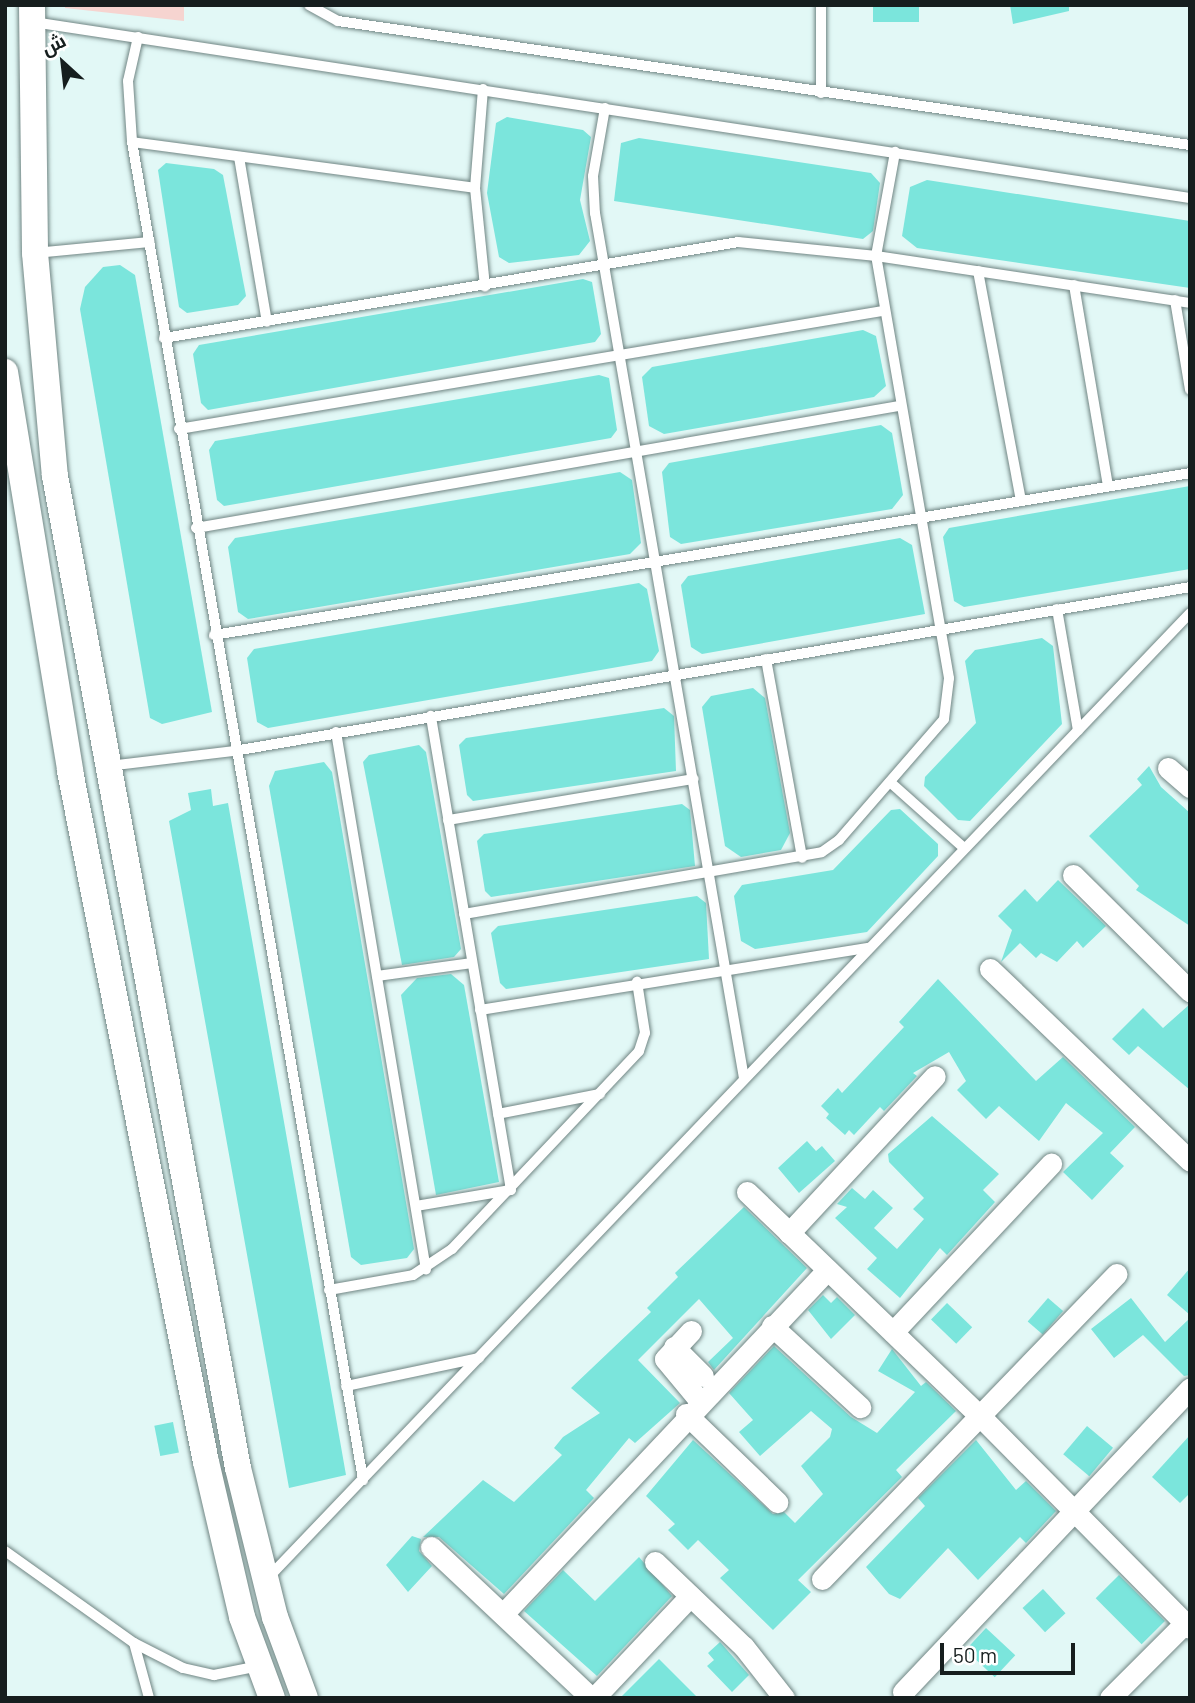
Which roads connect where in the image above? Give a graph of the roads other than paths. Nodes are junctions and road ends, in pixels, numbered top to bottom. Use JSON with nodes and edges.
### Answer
{"nodes":[{"id":1,"x":309,"y":5,"type":"edge"},
{"id":2,"x":821,"y":5,"type":"edge"},
{"id":3,"x":31,"y":13,"type":"edge"},
{"id":4,"x":138,"y":37,"type":"junction"},
{"id":5,"x":484,"y":89,"type":"junction"},
{"id":6,"x":821,"y":93,"type":"junction"},
{"id":7,"x":605,"y":108,"type":"junction"},
{"id":8,"x":132,"y":142,"type":"junction"},
{"id":9,"x":1190,"y":145,"type":"edge"},
{"id":10,"x":895,"y":152,"type":"junction"},
{"id":11,"x":239,"y":157,"type":"junction"},
{"id":12,"x":475,"y":188,"type":"junction"},
{"id":13,"x":1190,"y":198,"type":"edge"},
{"id":14,"x":149,"y":243,"type":"junction"},
{"id":15,"x":35,"y":253,"type":"junction"},
{"id":16,"x":876,"y":256,"type":"junction"},
{"id":17,"x":604,"y":266,"type":"junction"},
{"id":18,"x":978,"y":271,"type":"junction"},
{"id":19,"x":1074,"y":285,"type":"junction"},
{"id":20,"x":485,"y":286,"type":"junction"},
{"id":21,"x":1175,"y":300,"type":"junction"},
{"id":22,"x":1190,"y":303,"type":"edge"},
{"id":23,"x":883,"y":311,"type":"junction"},
{"id":24,"x":267,"y":322,"type":"junction"},
{"id":25,"x":164,"y":338,"type":"junction"},
{"id":26,"x":620,"y":357,"type":"junction"},
{"id":27,"x":5,"y":372,"type":"edge"},
{"id":28,"x":1190,"y":390,"type":"edge"},
{"id":29,"x":899,"y":406,"type":"junction"},
{"id":30,"x":179,"y":429,"type":"junction"},
{"id":31,"x":636,"y":450,"type":"junction"},
{"id":32,"x":1190,"y":473,"type":"edge"},
{"id":33,"x":1108,"y":486,"type":"junction"},
{"id":34,"x":1021,"y":501,"type":"junction"},
{"id":35,"x":919,"y":516,"type":"junction"},
{"id":36,"x":196,"y":528,"type":"junction"},
{"id":37,"x":655,"y":558,"type":"junction"},
{"id":38,"x":1190,"y":587,"type":"edge"},
{"id":39,"x":1056,"y":610,"type":"junction"},
{"id":40,"x":1190,"y":613,"type":"edge"},
{"id":41,"x":939,"y":629,"type":"junction"},
{"id":42,"x":214,"y":635,"type":"junction"},
{"id":43,"x":765,"y":659,"type":"junction"},
{"id":44,"x":677,"y":674,"type":"junction"},
{"id":45,"x":431,"y":716,"type":"junction"},
{"id":46,"x":1078,"y":730,"type":"junction"},
{"id":47,"x":336,"y":732,"type":"junction"},
{"id":48,"x":234,"y":751,"type":"junction"},
{"id":49,"x":108,"y":766,"type":"junction"},
{"id":50,"x":1168,"y":768,"type":"dead end"},
{"id":51,"x":70,"y":771,"type":"junction"},
{"id":52,"x":694,"y":779,"type":"junction"},
{"id":53,"x":890,"y":782,"type":"junction"},
{"id":54,"x":1190,"y":787,"type":"edge"},
{"id":55,"x":448,"y":820,"type":"junction"},
{"id":56,"x":964,"y":848,"type":"junction"},
{"id":57,"x":802,"y":858,"type":"junction"},
{"id":58,"x":710,"y":875,"type":"junction"},
{"id":59,"x":1073,"y":875,"type":"dead end"},
{"id":60,"x":464,"y":914,"type":"junction"},
{"id":61,"x":869,"y":947,"type":"junction"},
{"id":62,"x":472,"y":963,"type":"junction"},
{"id":63,"x":726,"y":966,"type":"junction"},
{"id":64,"x":990,"y":969,"type":"dead end"},
{"id":65,"x":377,"y":976,"type":"junction"},
{"id":66,"x":637,"y":982,"type":"junction"},
{"id":67,"x":1190,"y":991,"type":"edge"},
{"id":68,"x":480,"y":1010,"type":"junction"},
{"id":69,"x":935,"y":1076,"type":"dead end"},
{"id":70,"x":744,"y":1078,"type":"junction"},
{"id":71,"x":600,"y":1094,"type":"junction"},
{"id":72,"x":498,"y":1114,"type":"junction"},
{"id":73,"x":1190,"y":1161,"type":"edge"},
{"id":74,"x":1051,"y":1164,"type":"dead end"},
{"id":75,"x":511,"y":1190,"type":"junction"},
{"id":76,"x":747,"y":1192,"type":"dead end"},
{"id":77,"x":416,"y":1206,"type":"junction"},
{"id":78,"x":789,"y":1233,"type":"junction"},
{"id":79,"x":827,"y":1269,"type":"junction"},
{"id":80,"x":426,"y":1270,"type":"junction"},
{"id":81,"x":1116,"y":1274,"type":"dead end"},
{"id":82,"x":329,"y":1290,"type":"junction"},
{"id":83,"x":772,"y":1326,"type":"junction"},
{"id":84,"x":691,"y":1331,"type":"dead end"},
{"id":85,"x":893,"y":1332,"type":"junction"},
{"id":86,"x":674,"y":1347,"type":"junction"},
{"id":87,"x":479,"y":1358,"type":"junction"},
{"id":88,"x":703,"y":1376,"type":"dead end"},
{"id":89,"x":346,"y":1386,"type":"junction"},
{"id":90,"x":1190,"y":1388,"type":"edge"},
{"id":91,"x":692,"y":1407,"type":"junction"},
{"id":92,"x":860,"y":1407,"type":"dead end"},
{"id":93,"x":980,"y":1416,"type":"junction"},
{"id":94,"x":363,"y":1480,"type":"junction"},
{"id":95,"x":777,"y":1502,"type":"dead end"},
{"id":96,"x":1074,"y":1511,"type":"junction"},
{"id":97,"x":431,"y":1547,"type":"dead end"},
{"id":98,"x":5,"y":1551,"type":"edge"},
{"id":99,"x":655,"y":1562,"type":"dead end"},
{"id":100,"x":822,"y":1579,"type":"dead end"},
{"id":101,"x":265,"y":1581,"type":"junction"},
{"id":102,"x":690,"y":1596,"type":"junction"},
{"id":103,"x":503,"y":1614,"type":"junction"},
{"id":104,"x":1186,"y":1620,"type":"edge"},
{"id":105,"x":134,"y":1643,"type":"junction"},
{"id":106,"x":259,"y":1666,"type":"junction"},
{"id":107,"x":903,"y":1692,"type":"dead end"},
{"id":108,"x":149,"y":1698,"type":"edge"},
{"id":109,"x":272,"y":1698,"type":"edge"},
{"id":110,"x":304,"y":1698,"type":"edge"},
{"id":111,"x":592,"y":1698,"type":"edge"},
{"id":112,"x":784,"y":1698,"type":"edge"},
{"id":113,"x":1110,"y":1698,"type":"edge"}],
"edges":[{"from":1,"to":6,"type":"lane"},
{"from":2,"to":6,"type":"lane"},
{"from":3,"to":4,"type":"lane"},
{"from":3,"to":15,"type":"street"},
{"from":4,"to":5,"type":"lane"},
{"from":4,"to":8,"type":"lane"},
{"from":5,"to":7,"type":"lane"},
{"from":5,"to":12,"type":"lane"},
{"from":6,"to":9,"type":"lane"},
{"from":7,"to":10,"type":"lane"},
{"from":7,"to":17,"type":"lane"},
{"from":8,"to":11,"type":"lane"},
{"from":8,"to":14,"type":"lane"},
{"from":10,"to":13,"type":"lane"},
{"from":10,"to":16,"type":"lane"},
{"from":11,"to":12,"type":"lane"},
{"from":11,"to":24,"type":"lane"},
{"from":12,"to":20,"type":"lane"},
{"from":14,"to":15,"type":"lane"},
{"from":14,"to":25,"type":"lane"},
{"from":15,"to":49,"type":"street"},
{"from":16,"to":17,"type":"lane"},
{"from":16,"to":18,"type":"lane"},
{"from":16,"to":23,"type":"lane"},
{"from":17,"to":20,"type":"lane"},
{"from":17,"to":26,"type":"lane"},
{"from":18,"to":19,"type":"lane"},
{"from":18,"to":34,"type":"lane"},
{"from":19,"to":21,"type":"lane"},
{"from":19,"to":33,"type":"lane"},
{"from":20,"to":24,"type":"lane"},
{"from":21,"to":22,"type":"lane"},
{"from":21,"to":28,"type":"lane"},
{"from":23,"to":26,"type":"lane"},
{"from":23,"to":29,"type":"lane"},
{"from":24,"to":25,"type":"lane"},
{"from":25,"to":30,"type":"lane"},
{"from":26,"to":30,"type":"lane"},
{"from":26,"to":31,"type":"lane"},
{"from":27,"to":51,"type":"street"},
{"from":29,"to":31,"type":"lane"},
{"from":29,"to":35,"type":"lane"},
{"from":30,"to":36,"type":"lane"},
{"from":31,"to":36,"type":"lane"},
{"from":31,"to":37,"type":"lane"},
{"from":32,"to":33,"type":"lane"},
{"from":33,"to":34,"type":"lane"},
{"from":34,"to":35,"type":"lane"},
{"from":35,"to":37,"type":"lane"},
{"from":35,"to":41,"type":"lane"},
{"from":36,"to":42,"type":"lane"},
{"from":37,"to":42,"type":"lane"},
{"from":37,"to":44,"type":"lane"},
{"from":38,"to":39,"type":"lane"},
{"from":39,"to":41,"type":"lane"},
{"from":39,"to":46,"type":"lane"},
{"from":40,"to":46,"type":"lane"},
{"from":41,"to":43,"type":"lane"},
{"from":41,"to":53,"type":"lane"},
{"from":42,"to":48,"type":"lane"},
{"from":43,"to":44,"type":"lane"},
{"from":43,"to":57,"type":"lane"},
{"from":44,"to":45,"type":"lane"},
{"from":44,"to":52,"type":"lane"},
{"from":45,"to":47,"type":"lane"},
{"from":45,"to":55,"type":"lane"},
{"from":46,"to":56,"type":"lane"},
{"from":47,"to":48,"type":"lane"},
{"from":47,"to":65,"type":"lane"},
{"from":48,"to":49,"type":"lane"},
{"from":48,"to":82,"type":"lane"},
{"from":49,"to":51,"type":"street"},
{"from":49,"to":101,"type":"street"},
{"from":50,"to":54,"type":"street"},
{"from":51,"to":106,"type":"street"},
{"from":52,"to":55,"type":"lane"},
{"from":52,"to":58,"type":"lane"},
{"from":53,"to":56,"type":"lane"},
{"from":53,"to":57,"type":"lane"},
{"from":55,"to":60,"type":"lane"},
{"from":56,"to":61,"type":"lane"},
{"from":57,"to":58,"type":"lane"},
{"from":58,"to":60,"type":"lane"},
{"from":58,"to":63,"type":"lane"},
{"from":59,"to":67,"type":"street"},
{"from":60,"to":62,"type":"lane"},
{"from":61,"to":63,"type":"lane"},
{"from":61,"to":70,"type":"lane"},
{"from":62,"to":65,"type":"lane"},
{"from":62,"to":68,"type":"lane"},
{"from":63,"to":66,"type":"lane"},
{"from":63,"to":70,"type":"lane"},
{"from":64,"to":73,"type":"street"},
{"from":65,"to":77,"type":"lane"},
{"from":66,"to":68,"type":"lane"},
{"from":66,"to":71,"type":"lane"},
{"from":68,"to":72,"type":"lane"},
{"from":69,"to":78,"type":"street"},
{"from":70,"to":87,"type":"lane"},
{"from":71,"to":72,"type":"lane"},
{"from":71,"to":75,"type":"lane"},
{"from":72,"to":75,"type":"lane"},
{"from":74,"to":85,"type":"street"},
{"from":75,"to":77,"type":"lane"},
{"from":75,"to":80,"type":"lane"},
{"from":76,"to":78,"type":"street"},
{"from":77,"to":80,"type":"lane"},
{"from":78,"to":79,"type":"street"},
{"from":79,"to":83,"type":"street"},
{"from":79,"to":85,"type":"street"},
{"from":80,"to":82,"type":"lane"},
{"from":81,"to":93,"type":"street"},
{"from":82,"to":89,"type":"lane"},
{"from":83,"to":91,"type":"street"},
{"from":83,"to":92,"type":"street"},
{"from":84,"to":86,"type":"street"},
{"from":85,"to":93,"type":"street"},
{"from":86,"to":88,"type":"street"},
{"from":86,"to":91,"type":"street"},
{"from":87,"to":89,"type":"lane"},
{"from":87,"to":94,"type":"lane"},
{"from":89,"to":94,"type":"lane"},
{"from":90,"to":96,"type":"street"},
{"from":91,"to":95,"type":"street"},
{"from":91,"to":103,"type":"street"},
{"from":93,"to":96,"type":"street"},
{"from":93,"to":100,"type":"street"},
{"from":94,"to":101,"type":"lane"},
{"from":96,"to":104,"type":"street"},
{"from":96,"to":107,"type":"street"},
{"from":97,"to":103,"type":"street"},
{"from":98,"to":105,"type":"lane"},
{"from":99,"to":102,"type":"street"},
{"from":101,"to":110,"type":"street"},
{"from":102,"to":111,"type":"street"},
{"from":102,"to":112,"type":"street"},
{"from":103,"to":111,"type":"street"},
{"from":104,"to":113,"type":"street"},
{"from":105,"to":106,"type":"lane"},
{"from":105,"to":108,"type":"lane"},
{"from":106,"to":109,"type":"street"}]}
